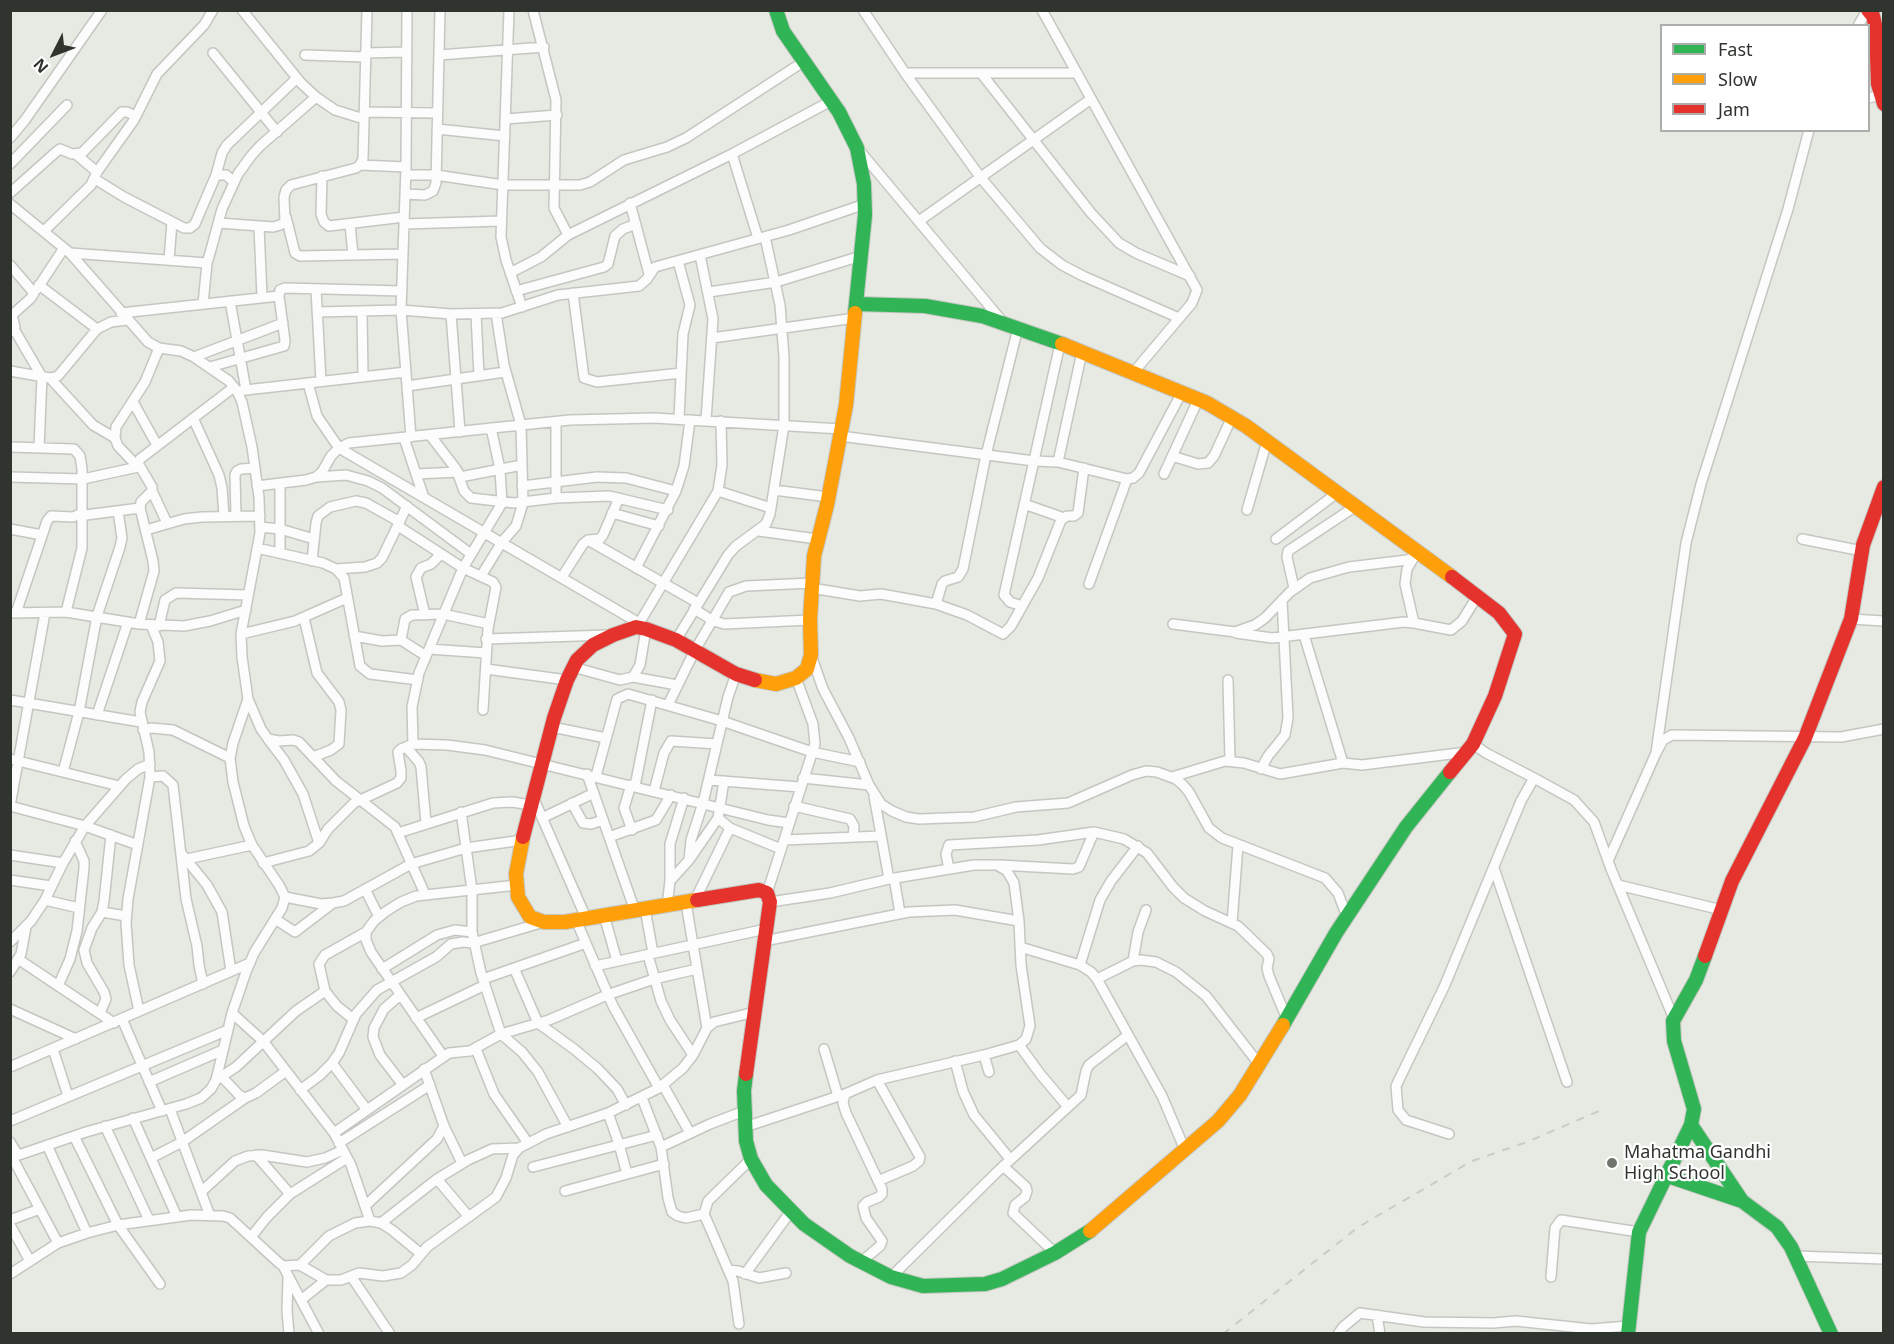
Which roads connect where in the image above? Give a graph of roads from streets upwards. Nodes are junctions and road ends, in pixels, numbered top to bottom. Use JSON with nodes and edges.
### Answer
{"nodes":[{"id":1,"x":102,"y":10,"type":"edge"},
{"id":2,"x":213,"y":10,"type":"edge"},
{"id":3,"x":242,"y":10,"type":"edge"},
{"id":4,"x":366,"y":10,"type":"edge"},
{"id":5,"x":407,"y":10,"type":"edge"},
{"id":6,"x":440,"y":10,"type":"edge"},
{"id":7,"x":509,"y":10,"type":"edge"},
{"id":8,"x":533,"y":10,"type":"edge"},
{"id":9,"x":776,"y":10,"type":"edge"},
{"id":10,"x":863,"y":10,"type":"edge"},
{"id":11,"x":1042,"y":10,"type":"edge"},
{"id":12,"x":1868,"y":10,"type":"edge"},
{"id":13,"x":1859,"y":24,"type":"edge"},
{"id":14,"x":544,"y":47,"type":"junction"},
{"id":15,"x":508,"y":51,"type":"junction"},
{"id":16,"x":406,"y":52,"type":"junction"},
{"id":17,"x":213,"y":53,"type":"dead end"},
{"id":18,"x":305,"y":55,"type":"dead end"},
{"id":19,"x":365,"y":55,"type":"junction"},
{"id":20,"x":439,"y":55,"type":"junction"},
{"id":21,"x":803,"y":62,"type":"junction"},
{"id":22,"x":905,"y":73,"type":"junction"},
{"id":23,"x":981,"y":73,"type":"junction"},
{"id":24,"x":1077,"y":73,"type":"junction"},
{"id":25,"x":1880,"y":73,"type":"edge"},
{"id":26,"x":297,"y":78,"type":"junction"},
{"id":27,"x":316,"y":97,"type":"junction"},
{"id":28,"x":1091,"y":99,"type":"junction"},
{"id":29,"x":1878,"y":99,"type":"edge"},
{"id":30,"x":831,"y":101,"type":"junction"},
{"id":31,"x":67,"y":105,"type":"dead end"},
{"id":32,"x":260,"y":111,"type":"junction"},
{"id":33,"x":406,"y":113,"type":"junction"},
{"id":34,"x":437,"y":113,"type":"junction"},
{"id":35,"x":364,"y":115,"type":"junction"},
{"id":36,"x":557,"y":115,"type":"junction"},
{"id":37,"x":136,"y":116,"type":"junction"},
{"id":38,"x":505,"y":119,"type":"junction"},
{"id":39,"x":437,"y":129,"type":"junction"},
{"id":40,"x":277,"y":132,"type":"junction"},
{"id":41,"x":1808,"y":132,"type":"edge"},
{"id":42,"x":505,"y":136,"type":"junction"},
{"id":43,"x":10,"y":138,"type":"edge"},
{"id":44,"x":1032,"y":140,"type":"junction"},
{"id":45,"x":857,"y":148,"type":"junction"},
{"id":46,"x":732,"y":154,"type":"junction"},
{"id":47,"x":77,"y":155,"type":"junction"},
{"id":48,"x":10,"y":164,"type":"edge"},
{"id":49,"x":360,"y":165,"type":"junction"},
{"id":50,"x":406,"y":171,"type":"junction"},
{"id":51,"x":96,"y":175,"type":"junction"},
{"id":52,"x":216,"y":175,"type":"junction"},
{"id":53,"x":436,"y":175,"type":"junction"},
{"id":54,"x":322,"y":176,"type":"junction"},
{"id":55,"x":981,"y":177,"type":"junction"},
{"id":56,"x":234,"y":182,"type":"junction"},
{"id":57,"x":503,"y":185,"type":"junction"},
{"id":58,"x":555,"y":186,"type":"junction"},
{"id":59,"x":10,"y":193,"type":"edge"},
{"id":60,"x":405,"y":194,"type":"junction"},
{"id":61,"x":630,"y":203,"type":"junction"},
{"id":62,"x":10,"y":204,"type":"edge"},
{"id":63,"x":865,"y":204,"type":"junction"},
{"id":64,"x":286,"y":217,"type":"junction"},
{"id":65,"x":404,"y":220,"type":"junction"},
{"id":66,"x":501,"y":221,"type":"junction"},
{"id":67,"x":919,"y":221,"type":"junction"},
{"id":68,"x":172,"y":222,"type":"junction"},
{"id":69,"x":219,"y":223,"type":"junction"},
{"id":70,"x":350,"y":224,"type":"junction"},
{"id":71,"x":636,"y":224,"type":"junction"},
{"id":72,"x":259,"y":226,"type":"junction"},
{"id":73,"x":44,"y":231,"type":"junction"},
{"id":74,"x":568,"y":235,"type":"junction"},
{"id":75,"x":762,"y":237,"type":"junction"},
{"id":76,"x":67,"y":251,"type":"junction"},
{"id":77,"x":403,"y":254,"type":"junction"},
{"id":78,"x":353,"y":255,"type":"junction"},
{"id":79,"x":700,"y":255,"type":"junction"},
{"id":80,"x":861,"y":256,"type":"junction"},
{"id":81,"x":169,"y":260,"type":"junction"},
{"id":82,"x":678,"y":261,"type":"junction"},
{"id":83,"x":207,"y":263,"type":"junction"},
{"id":84,"x":10,"y":266,"type":"edge"},
{"id":85,"x":510,"y":273,"type":"junction"},
{"id":86,"x":649,"y":274,"type":"junction"},
{"id":87,"x":1191,"y":276,"type":"junction"},
{"id":88,"x":776,"y":282,"type":"junction"},
{"id":89,"x":37,"y":289,"type":"junction"},
{"id":90,"x":316,"y":289,"type":"junction"},
{"id":91,"x":402,"y":291,"type":"junction"},
{"id":92,"x":516,"y":291,"type":"junction"},
{"id":93,"x":709,"y":292,"type":"junction"},
{"id":94,"x":573,"y":293,"type":"junction"},
{"id":95,"x":279,"y":296,"type":"junction"},
{"id":96,"x":262,"y":297,"type":"junction"},
{"id":97,"x":230,"y":301,"type":"junction"},
{"id":98,"x":203,"y":304,"type":"junction"},
{"id":99,"x":522,"y":307,"type":"junction"},
{"id":100,"x":401,"y":310,"type":"junction"},
{"id":101,"x":362,"y":311,"type":"junction"},
{"id":102,"x":856,"y":311,"type":"junction"},
{"id":103,"x":317,"y":312,"type":"junction"},
{"id":104,"x":451,"y":314,"type":"junction"},
{"id":105,"x":476,"y":314,"type":"junction"},
{"id":106,"x":496,"y":314,"type":"junction"},
{"id":107,"x":124,"y":316,"type":"junction"},
{"id":108,"x":11,"y":318,"type":"edge"},
{"id":109,"x":1179,"y":318,"type":"junction"},
{"id":110,"x":1003,"y":322,"type":"junction"},
{"id":111,"x":283,"y":323,"type":"junction"},
{"id":112,"x":1018,"y":328,"type":"junction"},
{"id":113,"x":97,"y":329,"type":"junction"},
{"id":114,"x":783,"y":329,"type":"junction"},
{"id":115,"x":12,"y":331,"type":"edge"},
{"id":116,"x":712,"y":338,"type":"junction"},
{"id":117,"x":237,"y":340,"type":"junction"},
{"id":118,"x":1060,"y":344,"type":"junction"},
{"id":119,"x":159,"y":348,"type":"junction"},
{"id":120,"x":1082,"y":352,"type":"junction"},
{"id":121,"x":194,"y":357,"type":"junction"},
{"id":122,"x":241,"y":359,"type":"junction"},
{"id":123,"x":210,"y":368,"type":"junction"},
{"id":124,"x":10,"y":371,"type":"edge"},
{"id":125,"x":406,"y":372,"type":"junction"},
{"id":126,"x":506,"y":372,"type":"junction"},
{"id":127,"x":681,"y":373,"type":"junction"},
{"id":128,"x":1133,"y":373,"type":"junction"},
{"id":129,"x":479,"y":376,"type":"junction"},
{"id":130,"x":363,"y":377,"type":"junction"},
{"id":131,"x":46,"y":378,"type":"junction"},
{"id":132,"x":456,"y":379,"type":"junction"},
{"id":133,"x":321,"y":381,"type":"junction"},
{"id":134,"x":308,"y":383,"type":"junction"},
{"id":135,"x":407,"y":386,"type":"junction"},
{"id":136,"x":239,"y":389,"type":"junction"},
{"id":137,"x":1181,"y":394,"type":"junction"},
{"id":138,"x":1198,"y":399,"type":"junction"},
{"id":139,"x":133,"y":402,"type":"junction"},
{"id":140,"x":1232,"y":417,"type":"junction"},
{"id":141,"x":194,"y":418,"type":"junction"},
{"id":142,"x":679,"y":419,"type":"junction"},
{"id":143,"x":690,"y":420,"type":"junction"},
{"id":144,"x":706,"y":420,"type":"junction"},
{"id":145,"x":721,"y":421,"type":"junction"},
{"id":146,"x":556,"y":422,"type":"junction"},
{"id":147,"x":521,"y":425,"type":"junction"},
{"id":148,"x":784,"y":425,"type":"junction"},
{"id":149,"x":491,"y":428,"type":"junction"},
{"id":150,"x":460,"y":432,"type":"junction"},
{"id":151,"x":841,"y":432,"type":"junction"},
{"id":152,"x":430,"y":435,"type":"junction"},
{"id":153,"x":407,"y":437,"type":"junction"},
{"id":154,"x":115,"y":438,"type":"junction"},
{"id":155,"x":1266,"y":441,"type":"junction"},
{"id":156,"x":157,"y":445,"type":"junction"},
{"id":157,"x":10,"y":447,"type":"edge"},
{"id":158,"x":39,"y":448,"type":"junction"},
{"id":159,"x":339,"y":448,"type":"junction"},
{"id":160,"x":986,"y":455,"type":"junction"},
{"id":161,"x":1172,"y":456,"type":"junction"},
{"id":162,"x":1034,"y":461,"type":"junction"},
{"id":163,"x":1058,"y":462,"type":"junction"},
{"id":164,"x":522,"y":465,"type":"junction"},
{"id":165,"x":138,"y":467,"type":"junction"},
{"id":166,"x":255,"y":468,"type":"junction"},
{"id":167,"x":1084,"y":468,"type":"junction"},
{"id":168,"x":500,"y":469,"type":"junction"},
{"id":169,"x":416,"y":474,"type":"junction"},
{"id":170,"x":459,"y":474,"type":"junction"},
{"id":171,"x":1164,"y":474,"type":"dead end"},
{"id":172,"x":10,"y":477,"type":"edge"},
{"id":173,"x":316,"y":477,"type":"junction"},
{"id":174,"x":83,"y":479,"type":"junction"},
{"id":175,"x":1127,"y":479,"type":"junction"},
{"id":176,"x":280,"y":483,"type":"junction"},
{"id":177,"x":556,"y":483,"type":"junction"},
{"id":178,"x":257,"y":486,"type":"junction"},
{"id":179,"x":522,"y":486,"type":"junction"},
{"id":180,"x":774,"y":490,"type":"junction"},
{"id":181,"x":152,"y":491,"type":"junction"},
{"id":182,"x":676,"y":491,"type":"junction"},
{"id":183,"x":718,"y":491,"type":"junction"},
{"id":184,"x":1337,"y":493,"type":"junction"},
{"id":185,"x":423,"y":495,"type":"junction"},
{"id":186,"x":1882,"y":496,"type":"edge"},
{"id":187,"x":828,"y":497,"type":"junction"},
{"id":188,"x":556,"y":498,"type":"junction"},
{"id":189,"x":619,"y":498,"type":"junction"},
{"id":190,"x":523,"y":502,"type":"junction"},
{"id":191,"x":502,"y":503,"type":"junction"},
{"id":192,"x":1024,"y":504,"type":"junction"},
{"id":193,"x":407,"y":506,"type":"junction"},
{"id":194,"x":1356,"y":506,"type":"junction"},
{"id":195,"x":140,"y":508,"type":"junction"},
{"id":196,"x":771,"y":508,"type":"junction"},
{"id":197,"x":118,"y":510,"type":"junction"},
{"id":198,"x":668,"y":510,"type":"junction"},
{"id":199,"x":1247,"y":510,"type":"dead end"},
{"id":200,"x":612,"y":513,"type":"junction"},
{"id":201,"x":80,"y":516,"type":"junction"},
{"id":202,"x":224,"y":516,"type":"junction"},
{"id":203,"x":236,"y":516,"type":"junction"},
{"id":204,"x":260,"y":516,"type":"junction"},
{"id":205,"x":1064,"y":518,"type":"junction"},
{"id":206,"x":167,"y":523,"type":"junction"},
{"id":207,"x":399,"y":524,"type":"junction"},
{"id":208,"x":659,"y":526,"type":"junction"},
{"id":209,"x":260,"y":527,"type":"junction"},
{"id":210,"x":280,"y":529,"type":"junction"},
{"id":211,"x":10,"y":530,"type":"edge"},
{"id":212,"x":146,"y":530,"type":"junction"},
{"id":213,"x":485,"y":531,"type":"junction"},
{"id":214,"x":759,"y":531,"type":"junction"},
{"id":215,"x":42,"y":535,"type":"junction"},
{"id":216,"x":314,"y":539,"type":"junction"},
{"id":217,"x":817,"y":539,"type":"junction"},
{"id":218,"x":1276,"y":539,"type":"dead end"},
{"id":219,"x":1802,"y":539,"type":"dead end"},
{"id":220,"x":588,"y":540,"type":"junction"},
{"id":221,"x":502,"y":542,"type":"junction"},
{"id":222,"x":257,"y":548,"type":"junction"},
{"id":223,"x":1862,"y":551,"type":"junction"},
{"id":224,"x":280,"y":553,"type":"junction"},
{"id":225,"x":441,"y":554,"type":"junction"},
{"id":226,"x":471,"y":554,"type":"junction"},
{"id":227,"x":1416,"y":555,"type":"junction"},
{"id":228,"x":312,"y":561,"type":"junction"},
{"id":229,"x":463,"y":568,"type":"junction"},
{"id":230,"x":636,"y":568,"type":"junction"},
{"id":231,"x":336,"y":569,"type":"junction"},
{"id":232,"x":482,"y":576,"type":"junction"},
{"id":233,"x":562,"y":577,"type":"junction"},
{"id":234,"x":662,"y":583,"type":"junction"},
{"id":235,"x":1089,"y":584,"type":"dead end"},
{"id":236,"x":812,"y":586,"type":"junction"},
{"id":237,"x":1294,"y":588,"type":"junction"},
{"id":238,"x":248,"y":595,"type":"junction"},
{"id":239,"x":1478,"y":595,"type":"junction"},
{"id":240,"x":347,"y":598,"type":"junction"},
{"id":241,"x":1282,"y":600,"type":"junction"},
{"id":242,"x":936,"y":604,"type":"junction"},
{"id":243,"x":696,"y":606,"type":"junction"},
{"id":244,"x":1022,"y":606,"type":"junction"},
{"id":245,"x":246,"y":610,"type":"junction"},
{"id":246,"x":66,"y":612,"type":"junction"},
{"id":247,"x":13,"y":613,"type":"edge"},
{"id":248,"x":45,"y":613,"type":"junction"},
{"id":249,"x":443,"y":614,"type":"junction"},
{"id":250,"x":425,"y":615,"type":"junction"},
{"id":251,"x":97,"y":616,"type":"junction"},
{"id":252,"x":304,"y":618,"type":"junction"},
{"id":253,"x":1851,"y":619,"type":"junction"},
{"id":254,"x":712,"y":620,"type":"junction"},
{"id":255,"x":810,"y":620,"type":"junction"},
{"id":256,"x":1884,"y":621,"type":"edge"},
{"id":257,"x":128,"y":622,"type":"junction"},
{"id":258,"x":1414,"y":623,"type":"junction"},
{"id":259,"x":139,"y":624,"type":"junction"},
{"id":260,"x":489,"y":624,"type":"junction"},
{"id":261,"x":1173,"y":624,"type":"dead end"},
{"id":262,"x":155,"y":625,"type":"junction"},
{"id":263,"x":640,"y":626,"type":"junction"},
{"id":264,"x":1235,"y":633,"type":"junction"},
{"id":265,"x":241,"y":634,"type":"junction"},
{"id":266,"x":613,"y":635,"type":"junction"},
{"id":267,"x":1304,"y":635,"type":"junction"},
{"id":268,"x":354,"y":636,"type":"junction"},
{"id":269,"x":1284,"y":638,"type":"junction"},
{"id":270,"x":486,"y":639,"type":"junction"},
{"id":271,"x":401,"y":640,"type":"junction"},
{"id":272,"x":676,"y":640,"type":"junction"},
{"id":273,"x":695,"y":650,"type":"junction"},
{"id":274,"x":428,"y":652,"type":"junction"},
{"id":275,"x":486,"y":653,"type":"junction"},
{"id":276,"x":812,"y":655,"type":"junction"},
{"id":277,"x":486,"y":669,"type":"junction"},
{"id":278,"x":570,"y":674,"type":"junction"},
{"id":279,"x":736,"y":674,"type":"junction"},
{"id":280,"x":633,"y":677,"type":"junction"},
{"id":281,"x":796,"y":678,"type":"junction"},
{"id":282,"x":418,"y":680,"type":"junction"},
{"id":283,"x":1228,"y":680,"type":"dead end"},
{"id":284,"x":677,"y":685,"type":"junction"},
{"id":285,"x":248,"y":699,"type":"junction"},
{"id":286,"x":10,"y":700,"type":"edge"},
{"id":287,"x":652,"y":700,"type":"junction"},
{"id":288,"x":29,"y":703,"type":"junction"},
{"id":289,"x":668,"y":705,"type":"junction"},
{"id":290,"x":483,"y":710,"type":"dead end"},
{"id":291,"x":79,"y":712,"type":"junction"},
{"id":292,"x":97,"y":715,"type":"junction"},
{"id":293,"x":722,"y":721,"type":"junction"},
{"id":294,"x":142,"y":726,"type":"junction"},
{"id":295,"x":552,"y":727,"type":"junction"},
{"id":296,"x":1884,"y":729,"type":"edge"},
{"id":297,"x":606,"y":738,"type":"junction"},
{"id":298,"x":1805,"y":738,"type":"junction"},
{"id":299,"x":268,"y":739,"type":"junction"},
{"id":300,"x":717,"y":744,"type":"junction"},
{"id":301,"x":409,"y":746,"type":"junction"},
{"id":302,"x":1470,"y":748,"type":"junction"},
{"id":303,"x":812,"y":752,"type":"junction"},
{"id":304,"x":1656,"y":753,"type":"junction"},
{"id":305,"x":313,"y":757,"type":"junction"},
{"id":306,"x":230,"y":758,"type":"junction"},
{"id":307,"x":15,"y":760,"type":"edge"},
{"id":308,"x":1230,"y":761,"type":"junction"},
{"id":309,"x":542,"y":762,"type":"junction"},
{"id":310,"x":860,"y":762,"type":"junction"},
{"id":311,"x":1343,"y":763,"type":"junction"},
{"id":312,"x":150,"y":764,"type":"junction"},
{"id":313,"x":1261,"y":770,"type":"junction"},
{"id":314,"x":63,"y":772,"type":"junction"},
{"id":315,"x":591,"y":775,"type":"junction"},
{"id":316,"x":150,"y":777,"type":"junction"},
{"id":317,"x":1172,"y":777,"type":"junction"},
{"id":318,"x":1534,"y":778,"type":"junction"},
{"id":319,"x":709,"y":780,"type":"junction"},
{"id":320,"x":724,"y":781,"type":"junction"},
{"id":321,"x":801,"y":782,"type":"junction"},
{"id":322,"x":633,"y":785,"type":"junction"},
{"id":323,"x":119,"y":786,"type":"junction"},
{"id":324,"x":871,"y":789,"type":"junction"},
{"id":325,"x":654,"y":791,"type":"junction"},
{"id":326,"x":594,"y":793,"type":"junction"},
{"id":327,"x":672,"y":795,"type":"junction"},
{"id":328,"x":684,"y":798,"type":"junction"},
{"id":329,"x":360,"y":799,"type":"junction"},
{"id":330,"x":532,"y":801,"type":"junction"},
{"id":331,"x":572,"y":803,"type":"junction"},
{"id":332,"x":703,"y":803,"type":"junction"},
{"id":333,"x":794,"y":806,"type":"junction"},
{"id":334,"x":719,"y":807,"type":"junction"},
{"id":335,"x":461,"y":812,"type":"junction"},
{"id":336,"x":542,"y":818,"type":"junction"},
{"id":337,"x":718,"y":818,"type":"junction"},
{"id":338,"x":603,"y":820,"type":"junction"},
{"id":339,"x":789,"y":823,"type":"junction"},
{"id":340,"x":426,"y":824,"type":"junction"},
{"id":341,"x":85,"y":825,"type":"junction"},
{"id":342,"x":730,"y":828,"type":"junction"},
{"id":343,"x":328,"y":829,"type":"junction"},
{"id":344,"x":632,"y":830,"type":"junction"},
{"id":345,"x":315,"y":831,"type":"junction"},
{"id":346,"x":1094,"y":832,"type":"junction"},
{"id":347,"x":398,"y":833,"type":"junction"},
{"id":348,"x":111,"y":835,"type":"junction"},
{"id":349,"x":881,"y":836,"type":"junction"},
{"id":350,"x":609,"y":837,"type":"junction"},
{"id":351,"x":852,"y":837,"type":"junction"},
{"id":352,"x":523,"y":840,"type":"junction"},
{"id":353,"x":75,"y":842,"type":"junction"},
{"id":354,"x":319,"y":843,"type":"junction"},
{"id":355,"x":138,"y":845,"type":"junction"},
{"id":356,"x":252,"y":845,"type":"junction"},
{"id":357,"x":783,"y":845,"type":"junction"},
{"id":358,"x":1238,"y":845,"type":"junction"},
{"id":359,"x":1138,"y":846,"type":"junction"},
{"id":360,"x":466,"y":848,"type":"junction"},
{"id":361,"x":10,"y":855,"type":"edge"},
{"id":362,"x":184,"y":856,"type":"junction"},
{"id":363,"x":689,"y":860,"type":"junction"},
{"id":364,"x":1608,"y":861,"type":"junction"},
{"id":365,"x":63,"y":863,"type":"junction"},
{"id":366,"x":263,"y":863,"type":"junction"},
{"id":367,"x":411,"y":864,"type":"junction"},
{"id":368,"x":997,"y":865,"type":"junction"},
{"id":369,"x":1494,"y":868,"type":"junction"},
{"id":370,"x":949,"y":869,"type":"junction"},
{"id":371,"x":891,"y":879,"type":"junction"},
{"id":372,"x":10,"y":880,"type":"edge"},
{"id":373,"x":670,"y":881,"type":"junction"},
{"id":374,"x":517,"y":885,"type":"junction"},
{"id":375,"x":1618,"y":885,"type":"junction"},
{"id":376,"x":51,"y":886,"type":"junction"},
{"id":377,"x":365,"y":889,"type":"junction"},
{"id":378,"x":472,"y":890,"type":"junction"},
{"id":379,"x":425,"y":894,"type":"junction"},
{"id":380,"x":285,"y":897,"type":"junction"},
{"id":381,"x":769,"y":897,"type":"junction"},
{"id":382,"x":45,"y":900,"type":"junction"},
{"id":383,"x":690,"y":902,"type":"junction"},
{"id":384,"x":333,"y":903,"type":"junction"},
{"id":385,"x":667,"y":906,"type":"junction"},
{"id":386,"x":79,"y":908,"type":"junction"},
{"id":387,"x":640,"y":910,"type":"junction"},
{"id":388,"x":1146,"y":910,"type":"dead end"},
{"id":389,"x":1722,"y":910,"type":"junction"},
{"id":390,"x":102,"y":912,"type":"junction"},
{"id":391,"x":900,"y":913,"type":"junction"},
{"id":392,"x":604,"y":915,"type":"junction"},
{"id":393,"x":126,"y":916,"type":"junction"},
{"id":394,"x":379,"y":917,"type":"junction"},
{"id":395,"x":1347,"y":917,"type":"junction"},
{"id":396,"x":581,"y":919,"type":"junction"},
{"id":397,"x":275,"y":920,"type":"junction"},
{"id":398,"x":1019,"y":921,"type":"junction"},
{"id":399,"x":544,"y":922,"type":"junction"},
{"id":400,"x":1232,"y":922,"type":"junction"},
{"id":401,"x":26,"y":927,"type":"junction"},
{"id":402,"x":366,"y":932,"type":"junction"},
{"id":403,"x":472,"y":932,"type":"junction"},
{"id":404,"x":765,"y":935,"type":"junction"},
{"id":405,"x":10,"y":942,"type":"edge"},
{"id":406,"x":473,"y":943,"type":"junction"},
{"id":407,"x":585,"y":943,"type":"junction"},
{"id":408,"x":693,"y":945,"type":"junction"},
{"id":409,"x":1020,"y":947,"type":"junction"},
{"id":410,"x":651,"y":954,"type":"junction"},
{"id":411,"x":18,"y":960,"type":"junction"},
{"id":412,"x":617,"y":961,"type":"junction"},
{"id":413,"x":1133,"y":961,"type":"junction"},
{"id":414,"x":250,"y":963,"type":"junction"},
{"id":415,"x":595,"y":966,"type":"junction"},
{"id":416,"x":1080,"y":966,"type":"junction"},
{"id":417,"x":514,"y":968,"type":"junction"},
{"id":418,"x":382,"y":969,"type":"junction"},
{"id":419,"x":697,"y":969,"type":"junction"},
{"id":420,"x":231,"y":971,"type":"junction"},
{"id":421,"x":10,"y":972,"type":"edge"},
{"id":422,"x":654,"y":979,"type":"junction"},
{"id":423,"x":1097,"y":979,"type":"junction"},
{"id":424,"x":390,"y":982,"type":"junction"},
{"id":425,"x":484,"y":982,"type":"junction"},
{"id":426,"x":203,"y":984,"type":"junction"},
{"id":427,"x":58,"y":986,"type":"junction"},
{"id":428,"x":325,"y":991,"type":"junction"},
{"id":429,"x":400,"y":995,"type":"junction"},
{"id":430,"x":607,"y":995,"type":"junction"},
{"id":431,"x":10,"y":1009,"type":"edge"},
{"id":432,"x":139,"y":1011,"type":"junction"},
{"id":433,"x":755,"y":1012,"type":"junction"},
{"id":434,"x":100,"y":1013,"type":"junction"},
{"id":435,"x":232,"y":1013,"type":"junction"},
{"id":436,"x":416,"y":1018,"type":"junction"},
{"id":437,"x":353,"y":1019,"type":"junction"},
{"id":438,"x":1287,"y":1019,"type":"junction"},
{"id":439,"x":1674,"y":1019,"type":"junction"},
{"id":440,"x":118,"y":1021,"type":"junction"},
{"id":441,"x":538,"y":1023,"type":"junction"},
{"id":442,"x":707,"y":1028,"type":"junction"},
{"id":443,"x":228,"y":1030,"type":"junction"},
{"id":444,"x":501,"y":1034,"type":"junction"},
{"id":445,"x":1128,"y":1035,"type":"junction"},
{"id":446,"x":76,"y":1039,"type":"junction"},
{"id":447,"x":263,"y":1041,"type":"junction"},
{"id":448,"x":1019,"y":1045,"type":"junction"},
{"id":449,"x":53,"y":1048,"type":"junction"},
{"id":450,"x":476,"y":1049,"type":"junction"},
{"id":451,"x":824,"y":1049,"type":"dead end"},
{"id":452,"x":223,"y":1050,"type":"junction"},
{"id":453,"x":693,"y":1055,"type":"junction"},
{"id":454,"x":984,"y":1055,"type":"junction"},
{"id":455,"x":10,"y":1056,"type":"edge"},
{"id":456,"x":443,"y":1056,"type":"junction"},
{"id":457,"x":24,"y":1061,"type":"junction"},
{"id":458,"x":955,"y":1061,"type":"junction"},
{"id":459,"x":332,"y":1063,"type":"junction"},
{"id":460,"x":1259,"y":1064,"type":"junction"},
{"id":461,"x":142,"y":1066,"type":"junction"},
{"id":462,"x":10,"y":1067,"type":"edge"},
{"id":463,"x":424,"y":1069,"type":"junction"},
{"id":464,"x":286,"y":1071,"type":"junction"},
{"id":465,"x":989,"y":1072,"type":"dead end"},
{"id":466,"x":219,"y":1079,"type":"junction"},
{"id":467,"x":877,"y":1080,"type":"junction"},
{"id":468,"x":149,"y":1082,"type":"junction"},
{"id":469,"x":1567,"y":1082,"type":"dead end"},
{"id":470,"x":403,"y":1085,"type":"junction"},
{"id":471,"x":430,"y":1085,"type":"junction"},
{"id":472,"x":661,"y":1087,"type":"junction"},
{"id":473,"x":300,"y":1090,"type":"junction"},
{"id":474,"x":842,"y":1095,"type":"junction"},
{"id":475,"x":68,"y":1096,"type":"junction"},
{"id":476,"x":245,"y":1098,"type":"junction"},
{"id":477,"x":642,"y":1098,"type":"junction"},
{"id":478,"x":626,"y":1105,"type":"junction"},
{"id":479,"x":1068,"y":1107,"type":"junction"},
{"id":480,"x":166,"y":1110,"type":"junction"},
{"id":481,"x":367,"y":1110,"type":"junction"},
{"id":482,"x":744,"y":1111,"type":"junction"},
{"id":483,"x":608,"y":1113,"type":"junction"},
{"id":484,"x":133,"y":1118,"type":"junction"},
{"id":485,"x":10,"y":1121,"type":"edge"},
{"id":486,"x":1691,"y":1125,"type":"junction"},
{"id":487,"x":105,"y":1126,"type":"junction"},
{"id":488,"x":444,"y":1126,"type":"junction"},
{"id":489,"x":568,"y":1127,"type":"junction"},
{"id":490,"x":745,"y":1127,"type":"junction"},
{"id":491,"x":334,"y":1133,"type":"junction"},
{"id":492,"x":690,"y":1133,"type":"junction"},
{"id":493,"x":1449,"y":1134,"type":"dead end"},
{"id":494,"x":657,"y":1135,"type":"junction"},
{"id":495,"x":74,"y":1136,"type":"junction"},
{"id":496,"x":10,"y":1142,"type":"edge"},
{"id":497,"x":182,"y":1142,"type":"junction"},
{"id":498,"x":46,"y":1144,"type":"junction"},
{"id":499,"x":619,"y":1144,"type":"junction"},
{"id":500,"x":524,"y":1145,"type":"junction"},
{"id":501,"x":661,"y":1148,"type":"junction"},
{"id":502,"x":343,"y":1150,"type":"junction"},
{"id":503,"x":1185,"y":1150,"type":"junction"},
{"id":504,"x":256,"y":1155,"type":"junction"},
{"id":505,"x":14,"y":1157,"type":"edge"},
{"id":506,"x":151,"y":1158,"type":"junction"},
{"id":507,"x":751,"y":1159,"type":"junction"},
{"id":508,"x":462,"y":1163,"type":"junction"},
{"id":509,"x":1007,"y":1163,"type":"junction"},
{"id":510,"x":664,"y":1164,"type":"junction"},
{"id":511,"x":533,"y":1167,"type":"dead end"},
{"id":512,"x":627,"y":1174,"type":"junction"},
{"id":513,"x":1665,"y":1175,"type":"junction"},
{"id":514,"x":437,"y":1179,"type":"junction"},
{"id":515,"x":878,"y":1181,"type":"junction"},
{"id":516,"x":565,"y":1191,"type":"dead end"},
{"id":517,"x":201,"y":1192,"type":"junction"},
{"id":518,"x":290,"y":1194,"type":"junction"},
{"id":519,"x":1742,"y":1201,"type":"junction"},
{"id":520,"x":365,"y":1206,"type":"junction"},
{"id":521,"x":40,"y":1209,"type":"junction"},
{"id":522,"x":791,"y":1211,"type":"junction"},
{"id":523,"x":704,"y":1214,"type":"junction"},
{"id":524,"x":210,"y":1215,"type":"junction"},
{"id":525,"x":177,"y":1217,"type":"junction"},
{"id":526,"x":469,"y":1217,"type":"junction"},
{"id":527,"x":10,"y":1220,"type":"edge"},
{"id":528,"x":149,"y":1220,"type":"junction"},
{"id":529,"x":370,"y":1221,"type":"junction"},
{"id":530,"x":381,"y":1223,"type":"junction"},
{"id":531,"x":118,"y":1225,"type":"junction"},
{"id":532,"x":10,"y":1226,"type":"edge"},
{"id":533,"x":1639,"y":1232,"type":"junction"},
{"id":534,"x":87,"y":1233,"type":"junction"},
{"id":535,"x":251,"y":1237,"type":"junction"},
{"id":536,"x":58,"y":1243,"type":"junction"},
{"id":537,"x":420,"y":1253,"type":"junction"},
{"id":538,"x":1055,"y":1253,"type":"junction"},
{"id":539,"x":1795,"y":1256,"type":"junction"},
{"id":540,"x":1884,"y":1259,"type":"edge"},
{"id":541,"x":30,"y":1260,"type":"junction"},
{"id":542,"x":861,"y":1262,"type":"junction"},
{"id":543,"x":300,"y":1265,"type":"junction"},
{"id":544,"x":283,"y":1266,"type":"junction"},
{"id":545,"x":728,"y":1270,"type":"junction"},
{"id":546,"x":786,"y":1273,"type":"dead end"},
{"id":547,"x":10,"y":1274,"type":"edge"},
{"id":548,"x":745,"y":1274,"type":"junction"},
{"id":549,"x":288,"y":1276,"type":"junction"},
{"id":550,"x":351,"y":1276,"type":"junction"},
{"id":551,"x":891,"y":1277,"type":"junction"},
{"id":552,"x":1551,"y":1277,"type":"dead end"},
{"id":553,"x":326,"y":1280,"type":"junction"},
{"id":554,"x":160,"y":1284,"type":"dead end"},
{"id":555,"x":301,"y":1300,"type":"junction"},
{"id":556,"x":1377,"y":1315,"type":"junction"},
{"id":557,"x":739,"y":1323,"type":"dead end"},
{"id":558,"x":1493,"y":1323,"type":"junction"},
{"id":559,"x":1629,"y":1330,"type":"edge"},
{"id":560,"x":290,"y":1334,"type":"edge"},
{"id":561,"x":319,"y":1334,"type":"edge"},
{"id":562,"x":390,"y":1334,"type":"edge"},
{"id":563,"x":1338,"y":1334,"type":"edge"},
{"id":564,"x":1380,"y":1334,"type":"edge"},
{"id":565,"x":1494,"y":1334,"type":"edge"},
{"id":566,"x":1831,"y":1334,"type":"edge"}],
"edges":[{"from":1,"to":43,"type":"street"},
{"from":2,"to":37,"type":"street"},
{"from":3,"to":26,"type":"street"},
{"from":4,"to":19,"type":"street"},
{"from":5,"to":16,"type":"street"},
{"from":6,"to":20,"type":"street"},
{"from":7,"to":15,"type":"street"},
{"from":8,"to":14,"type":"street"},
{"from":9,"to":21,"type":"street"},
{"from":10,"to":22,"type":"street"},
{"from":11,"to":24,"type":"street"},
{"from":12,"to":13,"type":"street"},
{"from":12,"to":25,"type":"street"},
{"from":14,"to":15,"type":"street"},
{"from":14,"to":36,"type":"street"},
{"from":15,"to":20,"type":"street"},
{"from":15,"to":38,"type":"street"},
{"from":16,"to":19,"type":"street"},
{"from":16,"to":33,"type":"street"},
{"from":17,"to":32,"type":"street"},
{"from":18,"to":19,"type":"street"},
{"from":19,"to":35,"type":"street"},
{"from":20,"to":34,"type":"street"},
{"from":21,"to":30,"type":"street"},
{"from":21,"to":58,"type":"street"},
{"from":22,"to":23,"type":"street"},
{"from":22,"to":55,"type":"street"},
{"from":23,"to":24,"type":"street"},
{"from":23,"to":44,"type":"street"},
{"from":24,"to":28,"type":"street"},
{"from":25,"to":29,"type":"street"},
{"from":26,"to":27,"type":"street"},
{"from":26,"to":32,"type":"street"},
{"from":27,"to":35,"type":"street"},
{"from":27,"to":40,"type":"street"},
{"from":28,"to":44,"type":"street"},
{"from":28,"to":87,"type":"street"},
{"from":30,"to":45,"type":"street"},
{"from":30,"to":46,"type":"street"},
{"from":31,"to":48,"type":"street"},
{"from":32,"to":40,"type":"street"},
{"from":32,"to":52,"type":"street"},
{"from":33,"to":34,"type":"street"},
{"from":33,"to":35,"type":"street"},
{"from":33,"to":50,"type":"street"},
{"from":34,"to":39,"type":"street"},
{"from":35,"to":49,"type":"street"},
{"from":36,"to":38,"type":"street"},
{"from":36,"to":58,"type":"street"},
{"from":37,"to":47,"type":"street"},
{"from":37,"to":51,"type":"street"},
{"from":38,"to":42,"type":"street"},
{"from":39,"to":42,"type":"street"},
{"from":39,"to":53,"type":"street"},
{"from":40,"to":56,"type":"street"},
{"from":41,"to":304,"type":"street"},
{"from":42,"to":57,"type":"street"},
{"from":44,"to":55,"type":"street"},
{"from":44,"to":87,"type":"street"},
{"from":45,"to":63,"type":"street"},
{"from":45,"to":67,"type":"street"},
{"from":46,"to":61,"type":"street"},
{"from":46,"to":75,"type":"street"},
{"from":47,"to":51,"type":"street"},
{"from":47,"to":59,"type":"street"},
{"from":49,"to":50,"type":"street"},
{"from":49,"to":54,"type":"street"},
{"from":50,"to":53,"type":"street"},
{"from":50,"to":60,"type":"street"},
{"from":51,"to":68,"type":"street"},
{"from":51,"to":73,"type":"street"},
{"from":52,"to":56,"type":"street"},
{"from":52,"to":68,"type":"street"},
{"from":53,"to":57,"type":"street"},
{"from":53,"to":60,"type":"street"},
{"from":54,"to":64,"type":"street"},
{"from":54,"to":70,"type":"street"},
{"from":55,"to":67,"type":"street"},
{"from":55,"to":109,"type":"street"},
{"from":56,"to":69,"type":"street"},
{"from":57,"to":58,"type":"street"},
{"from":57,"to":66,"type":"street"},
{"from":58,"to":74,"type":"street"},
{"from":60,"to":65,"type":"street"},
{"from":61,"to":71,"type":"street"},
{"from":61,"to":74,"type":"street"},
{"from":62,"to":73,"type":"street"},
{"from":63,"to":75,"type":"street"},
{"from":63,"to":80,"type":"street"},
{"from":64,"to":72,"type":"street"},
{"from":64,"to":78,"type":"street"},
{"from":65,"to":66,"type":"street"},
{"from":65,"to":70,"type":"street"},
{"from":65,"to":77,"type":"street"},
{"from":66,"to":85,"type":"street"},
{"from":67,"to":110,"type":"street"},
{"from":68,"to":81,"type":"street"},
{"from":69,"to":72,"type":"street"},
{"from":69,"to":83,"type":"street"},
{"from":70,"to":78,"type":"street"},
{"from":71,"to":86,"type":"street"},
{"from":71,"to":92,"type":"street"},
{"from":72,"to":96,"type":"street"},
{"from":73,"to":76,"type":"street"},
{"from":74,"to":85,"type":"street"},
{"from":75,"to":79,"type":"street"},
{"from":75,"to":88,"type":"street"},
{"from":76,"to":81,"type":"street"},
{"from":76,"to":89,"type":"street"},
{"from":76,"to":107,"type":"street"},
{"from":77,"to":78,"type":"street"},
{"from":77,"to":91,"type":"street"},
{"from":79,"to":82,"type":"street"},
{"from":79,"to":93,"type":"street"},
{"from":80,"to":88,"type":"street"},
{"from":80,"to":102,"type":"street"},
{"from":81,"to":83,"type":"street"},
{"from":82,"to":86,"type":"street"},
{"from":82,"to":127,"type":"street"},
{"from":83,"to":98,"type":"street"},
{"from":84,"to":89,"type":"street"},
{"from":85,"to":92,"type":"street"},
{"from":86,"to":94,"type":"street"},
{"from":87,"to":109,"type":"street"},
{"from":88,"to":93,"type":"street"},
{"from":88,"to":114,"type":"street"},
{"from":89,"to":108,"type":"street"},
{"from":89,"to":113,"type":"street"},
{"from":90,"to":91,"type":"street"},
{"from":90,"to":95,"type":"street"},
{"from":90,"to":103,"type":"street"},
{"from":91,"to":100,"type":"street"},
{"from":92,"to":99,"type":"street"},
{"from":93,"to":116,"type":"street"},
{"from":94,"to":99,"type":"street"},
{"from":94,"to":127,"type":"street"},
{"from":95,"to":96,"type":"street"},
{"from":95,"to":111,"type":"street"},
{"from":96,"to":97,"type":"street"},
{"from":97,"to":98,"type":"street"},
{"from":97,"to":117,"type":"street"},
{"from":98,"to":107,"type":"street"},
{"from":99,"to":106,"type":"street"},
{"from":100,"to":101,"type":"street"},
{"from":100,"to":104,"type":"street"},
{"from":100,"to":125,"type":"street"},
{"from":101,"to":103,"type":"street"},
{"from":101,"to":130,"type":"street"},
{"from":102,"to":110,"type":"street"},
{"from":102,"to":114,"type":"street"},
{"from":102,"to":151,"type":"street"},
{"from":103,"to":133,"type":"street"},
{"from":104,"to":105,"type":"street"},
{"from":104,"to":132,"type":"street"},
{"from":105,"to":106,"type":"street"},
{"from":105,"to":129,"type":"street"},
{"from":106,"to":126,"type":"street"},
{"from":107,"to":113,"type":"street"},
{"from":107,"to":119,"type":"street"},
{"from":108,"to":115,"type":"street"},
{"from":109,"to":128,"type":"street"},
{"from":110,"to":112,"type":"street"},
{"from":111,"to":117,"type":"street"},
{"from":111,"to":122,"type":"street"},
{"from":112,"to":118,"type":"street"},
{"from":112,"to":160,"type":"street"},
{"from":113,"to":131,"type":"street"},
{"from":114,"to":116,"type":"street"},
{"from":114,"to":148,"type":"street"},
{"from":115,"to":131,"type":"street"},
{"from":116,"to":144,"type":"street"},
{"from":117,"to":121,"type":"street"},
{"from":117,"to":122,"type":"street"},
{"from":118,"to":120,"type":"street"},
{"from":118,"to":162,"type":"street"},
{"from":119,"to":121,"type":"street"},
{"from":119,"to":139,"type":"street"},
{"from":120,"to":128,"type":"street"},
{"from":120,"to":163,"type":"street"},
{"from":121,"to":123,"type":"street"},
{"from":122,"to":123,"type":"street"},
{"from":122,"to":136,"type":"street"},
{"from":123,"to":136,"type":"street"},
{"from":124,"to":131,"type":"street"},
{"from":125,"to":130,"type":"street"},
{"from":125,"to":135,"type":"street"},
{"from":126,"to":129,"type":"street"},
{"from":126,"to":147,"type":"street"},
{"from":127,"to":142,"type":"street"},
{"from":128,"to":137,"type":"street"},
{"from":129,"to":132,"type":"street"},
{"from":130,"to":133,"type":"street"},
{"from":131,"to":154,"type":"street"},
{"from":131,"to":158,"type":"street"},
{"from":132,"to":135,"type":"street"},
{"from":132,"to":150,"type":"street"},
{"from":133,"to":134,"type":"street"},
{"from":134,"to":136,"type":"street"},
{"from":134,"to":159,"type":"street"},
{"from":135,"to":153,"type":"street"},
{"from":136,"to":141,"type":"street"},
{"from":136,"to":166,"type":"street"},
{"from":137,"to":138,"type":"street"},
{"from":137,"to":175,"type":"street"},
{"from":138,"to":140,"type":"street"},
{"from":138,"to":161,"type":"street"},
{"from":139,"to":154,"type":"street"},
{"from":139,"to":156,"type":"street"},
{"from":140,"to":155,"type":"street"},
{"from":140,"to":161,"type":"street"},
{"from":141,"to":156,"type":"street"},
{"from":141,"to":202,"type":"street"},
{"from":142,"to":143,"type":"street"},
{"from":142,"to":146,"type":"street"},
{"from":143,"to":144,"type":"street"},
{"from":143,"to":182,"type":"street"},
{"from":144,"to":145,"type":"street"},
{"from":145,"to":148,"type":"street"},
{"from":145,"to":183,"type":"street"},
{"from":146,"to":147,"type":"street"},
{"from":146,"to":177,"type":"street"},
{"from":147,"to":149,"type":"street"},
{"from":147,"to":164,"type":"street"},
{"from":148,"to":151,"type":"street"},
{"from":148,"to":180,"type":"street"},
{"from":149,"to":150,"type":"street"},
{"from":149,"to":168,"type":"street"},
{"from":150,"to":152,"type":"street"},
{"from":151,"to":160,"type":"street"},
{"from":151,"to":187,"type":"street"},
{"from":152,"to":153,"type":"street"},
{"from":152,"to":170,"type":"street"},
{"from":153,"to":159,"type":"street"},
{"from":153,"to":169,"type":"street"},
{"from":154,"to":165,"type":"street"},
{"from":155,"to":184,"type":"street"},
{"from":155,"to":199,"type":"street"},
{"from":156,"to":165,"type":"street"},
{"from":157,"to":158,"type":"street"},
{"from":158,"to":174,"type":"street"},
{"from":159,"to":173,"type":"street"},
{"from":159,"to":185,"type":"street"},
{"from":160,"to":162,"type":"street"},
{"from":160,"to":242,"type":"street"},
{"from":161,"to":171,"type":"street"},
{"from":162,"to":163,"type":"street"},
{"from":162,"to":192,"type":"street"},
{"from":163,"to":167,"type":"street"},
{"from":164,"to":168,"type":"street"},
{"from":164,"to":179,"type":"street"},
{"from":165,"to":174,"type":"street"},
{"from":165,"to":181,"type":"street"},
{"from":166,"to":178,"type":"street"},
{"from":166,"to":203,"type":"street"},
{"from":167,"to":175,"type":"street"},
{"from":167,"to":205,"type":"street"},
{"from":168,"to":170,"type":"street"},
{"from":168,"to":191,"type":"street"},
{"from":169,"to":170,"type":"street"},
{"from":169,"to":185,"type":"street"},
{"from":170,"to":191,"type":"street"},
{"from":172,"to":174,"type":"street"},
{"from":173,"to":176,"type":"street"},
{"from":173,"to":193,"type":"street"},
{"from":174,"to":201,"type":"street"},
{"from":175,"to":235,"type":"street"},
{"from":176,"to":178,"type":"street"},
{"from":176,"to":210,"type":"street"},
{"from":177,"to":179,"type":"street"},
{"from":177,"to":182,"type":"street"},
{"from":177,"to":188,"type":"street"},
{"from":178,"to":204,"type":"street"},
{"from":179,"to":190,"type":"street"},
{"from":180,"to":187,"type":"street"},
{"from":180,"to":196,"type":"street"},
{"from":181,"to":195,"type":"street"},
{"from":181,"to":206,"type":"street"},
{"from":182,"to":198,"type":"street"},
{"from":183,"to":196,"type":"street"},
{"from":183,"to":234,"type":"street"},
{"from":184,"to":194,"type":"street"},
{"from":184,"to":218,"type":"street"},
{"from":185,"to":213,"type":"street"},
{"from":186,"to":223,"type":"street"},
{"from":187,"to":217,"type":"street"},
{"from":188,"to":189,"type":"street"},
{"from":188,"to":190,"type":"street"},
{"from":189,"to":198,"type":"street"},
{"from":189,"to":200,"type":"street"},
{"from":190,"to":191,"type":"street"},
{"from":190,"to":221,"type":"street"},
{"from":191,"to":213,"type":"street"},
{"from":192,"to":205,"type":"street"},
{"from":192,"to":244,"type":"street"},
{"from":193,"to":207,"type":"street"},
{"from":193,"to":226,"type":"street"},
{"from":194,"to":227,"type":"street"},
{"from":194,"to":237,"type":"street"},
{"from":195,"to":197,"type":"street"},
{"from":195,"to":212,"type":"street"},
{"from":196,"to":214,"type":"street"},
{"from":197,"to":201,"type":"street"},
{"from":197,"to":251,"type":"street"},
{"from":198,"to":208,"type":"street"},
{"from":200,"to":208,"type":"street"},
{"from":200,"to":220,"type":"street"},
{"from":201,"to":215,"type":"street"},
{"from":201,"to":246,"type":"street"},
{"from":202,"to":203,"type":"street"},
{"from":202,"to":206,"type":"street"},
{"from":203,"to":204,"type":"street"},
{"from":204,"to":209,"type":"street"},
{"from":205,"to":244,"type":"street"},
{"from":206,"to":212,"type":"street"},
{"from":207,"to":216,"type":"street"},
{"from":207,"to":225,"type":"street"},
{"from":207,"to":231,"type":"street"},
{"from":208,"to":230,"type":"street"},
{"from":209,"to":210,"type":"street"},
{"from":209,"to":222,"type":"street"},
{"from":210,"to":216,"type":"street"},
{"from":210,"to":224,"type":"street"},
{"from":211,"to":215,"type":"street"},
{"from":212,"to":259,"type":"street"},
{"from":213,"to":221,"type":"street"},
{"from":213,"to":226,"type":"street"},
{"from":214,"to":217,"type":"street"},
{"from":214,"to":243,"type":"street"},
{"from":215,"to":247,"type":"street"},
{"from":216,"to":228,"type":"street"},
{"from":217,"to":236,"type":"street"},
{"from":219,"to":223,"type":"street"},
{"from":220,"to":230,"type":"street"},
{"from":220,"to":233,"type":"street"},
{"from":221,"to":232,"type":"street"},
{"from":221,"to":233,"type":"street"},
{"from":222,"to":224,"type":"street"},
{"from":222,"to":238,"type":"street"},
{"from":223,"to":253,"type":"street"},
{"from":224,"to":228,"type":"street"},
{"from":225,"to":229,"type":"street"},
{"from":225,"to":250,"type":"street"},
{"from":226,"to":229,"type":"street"},
{"from":227,"to":237,"type":"street"},
{"from":227,"to":239,"type":"street"},
{"from":227,"to":258,"type":"street"},
{"from":228,"to":231,"type":"street"},
{"from":229,"to":232,"type":"street"},
{"from":229,"to":249,"type":"street"},
{"from":230,"to":234,"type":"street"},
{"from":231,"to":240,"type":"street"},
{"from":232,"to":260,"type":"street"},
{"from":233,"to":263,"type":"street"},
{"from":234,"to":243,"type":"street"},
{"from":234,"to":263,"type":"street"},
{"from":236,"to":242,"type":"street"},
{"from":236,"to":254,"type":"street"},
{"from":236,"to":255,"type":"street"},
{"from":237,"to":241,"type":"street"},
{"from":238,"to":245,"type":"street"},
{"from":238,"to":262,"type":"street"},
{"from":239,"to":258,"type":"street"},
{"from":239,"to":302,"type":"street"},
{"from":240,"to":252,"type":"street"},
{"from":240,"to":268,"type":"street"},
{"from":241,"to":264,"type":"street"},
{"from":241,"to":269,"type":"street"},
{"from":242,"to":244,"type":"street"},
{"from":243,"to":254,"type":"street"},
{"from":243,"to":272,"type":"street"},
{"from":245,"to":262,"type":"street"},
{"from":245,"to":265,"type":"street"},
{"from":246,"to":248,"type":"street"},
{"from":246,"to":251,"type":"street"},
{"from":247,"to":248,"type":"street"},
{"from":248,"to":288,"type":"street"},
{"from":249,"to":250,"type":"street"},
{"from":249,"to":260,"type":"street"},
{"from":249,"to":274,"type":"street"},
{"from":250,"to":271,"type":"street"},
{"from":251,"to":257,"type":"street"},
{"from":251,"to":291,"type":"street"},
{"from":252,"to":265,"type":"street"},
{"from":252,"to":305,"type":"street"},
{"from":253,"to":256,"type":"street"},
{"from":253,"to":298,"type":"street"},
{"from":254,"to":255,"type":"street"},
{"from":254,"to":273,"type":"street"},
{"from":255,"to":276,"type":"street"},
{"from":257,"to":259,"type":"street"},
{"from":257,"to":292,"type":"street"},
{"from":258,"to":267,"type":"street"},
{"from":259,"to":262,"type":"street"},
{"from":260,"to":270,"type":"street"},
{"from":261,"to":264,"type":"street"},
{"from":262,"to":294,"type":"street"},
{"from":263,"to":266,"type":"street"},
{"from":263,"to":272,"type":"street"},
{"from":263,"to":280,"type":"street"},
{"from":264,"to":269,"type":"street"},
{"from":265,"to":285,"type":"street"},
{"from":266,"to":270,"type":"street"},
{"from":266,"to":278,"type":"street"},
{"from":267,"to":269,"type":"street"},
{"from":267,"to":311,"type":"street"},
{"from":268,"to":271,"type":"street"},
{"from":268,"to":282,"type":"street"},
{"from":269,"to":313,"type":"street"},
{"from":270,"to":275,"type":"street"},
{"from":271,"to":274,"type":"street"},
{"from":272,"to":273,"type":"street"},
{"from":273,"to":279,"type":"street"},
{"from":273,"to":284,"type":"street"},
{"from":274,"to":275,"type":"street"},
{"from":274,"to":282,"type":"street"},
{"from":275,"to":277,"type":"street"},
{"from":276,"to":281,"type":"street"},
{"from":276,"to":310,"type":"street"},
{"from":277,"to":278,"type":"street"},
{"from":277,"to":290,"type":"street"},
{"from":278,"to":280,"type":"street"},
{"from":278,"to":295,"type":"street"},
{"from":279,"to":281,"type":"street"},
{"from":279,"to":293,"type":"street"},
{"from":280,"to":284,"type":"street"},
{"from":281,"to":303,"type":"street"},
{"from":282,"to":301,"type":"street"},
{"from":283,"to":308,"type":"street"},
{"from":284,"to":289,"type":"street"},
{"from":285,"to":299,"type":"street"},
{"from":285,"to":306,"type":"street"},
{"from":286,"to":288,"type":"street"},
{"from":287,"to":289,"type":"street"},
{"from":287,"to":297,"type":"street"},
{"from":287,"to":322,"type":"street"},
{"from":288,"to":291,"type":"street"},
{"from":288,"to":307,"type":"street"},
{"from":289,"to":293,"type":"street"},
{"from":291,"to":292,"type":"street"},
{"from":291,"to":314,"type":"street"},
{"from":292,"to":294,"type":"street"},
{"from":293,"to":300,"type":"street"},
{"from":293,"to":303,"type":"street"},
{"from":294,"to":306,"type":"street"},
{"from":294,"to":312,"type":"street"},
{"from":295,"to":297,"type":"street"},
{"from":295,"to":309,"type":"street"},
{"from":296,"to":298,"type":"street"},
{"from":297,"to":315,"type":"street"},
{"from":298,"to":304,"type":"street"},
{"from":298,"to":389,"type":"street"},
{"from":299,"to":305,"type":"street"},
{"from":299,"to":345,"type":"street"},
{"from":300,"to":319,"type":"street"},
{"from":300,"to":325,"type":"street"},
{"from":301,"to":309,"type":"street"},
{"from":301,"to":329,"type":"street"},
{"from":301,"to":340,"type":"street"},
{"from":302,"to":311,"type":"street"},
{"from":302,"to":318,"type":"street"},
{"from":302,"to":395,"type":"street"},
{"from":303,"to":310,"type":"street"},
{"from":303,"to":321,"type":"street"},
{"from":304,"to":364,"type":"street"},
{"from":305,"to":329,"type":"street"},
{"from":306,"to":356,"type":"street"},
{"from":307,"to":314,"type":"street"},
{"from":307,"to":341,"type":"street"},
{"from":308,"to":313,"type":"street"},
{"from":308,"to":317,"type":"street"},
{"from":309,"to":315,"type":"street"},
{"from":309,"to":330,"type":"street"},
{"from":310,"to":324,"type":"street"},
{"from":311,"to":313,"type":"street"},
{"from":312,"to":316,"type":"street"},
{"from":312,"to":323,"type":"street"},
{"from":314,"to":323,"type":"street"},
{"from":315,"to":322,"type":"street"},
{"from":315,"to":326,"type":"street"},
{"from":316,"to":355,"type":"street"},
{"from":316,"to":362,"type":"street"},
{"from":317,"to":324,"type":"street"},
{"from":317,"to":358,"type":"street"},
{"from":318,"to":364,"type":"street"},
{"from":318,"to":369,"type":"street"},
{"from":319,"to":320,"type":"street"},
{"from":319,"to":332,"type":"street"},
{"from":320,"to":321,"type":"street"},
{"from":320,"to":334,"type":"street"},
{"from":321,"to":324,"type":"street"},
{"from":321,"to":333,"type":"street"},
{"from":322,"to":325,"type":"street"},
{"from":322,"to":344,"type":"street"},
{"from":323,"to":341,"type":"street"},
{"from":324,"to":349,"type":"street"},
{"from":325,"to":327,"type":"street"},
{"from":326,"to":331,"type":"street"},
{"from":326,"to":338,"type":"street"},
{"from":327,"to":328,"type":"street"},
{"from":327,"to":344,"type":"street"},
{"from":328,"to":332,"type":"street"},
{"from":328,"to":373,"type":"street"},
{"from":329,"to":343,"type":"street"},
{"from":329,"to":347,"type":"street"},
{"from":330,"to":335,"type":"street"},
{"from":330,"to":336,"type":"street"},
{"from":330,"to":352,"type":"street"},
{"from":331,"to":336,"type":"street"},
{"from":331,"to":338,"type":"street"},
{"from":332,"to":334,"type":"street"},
{"from":332,"to":363,"type":"street"},
{"from":333,"to":339,"type":"street"},
{"from":333,"to":351,"type":"street"},
{"from":334,"to":337,"type":"street"},
{"from":334,"to":339,"type":"street"},
{"from":335,"to":340,"type":"street"},
{"from":335,"to":360,"type":"street"},
{"from":336,"to":396,"type":"street"},
{"from":337,"to":342,"type":"street"},
{"from":337,"to":363,"type":"street"},
{"from":338,"to":350,"type":"street"},
{"from":339,"to":357,"type":"street"},
{"from":340,"to":347,"type":"street"},
{"from":341,"to":348,"type":"street"},
{"from":341,"to":353,"type":"street"},
{"from":342,"to":357,"type":"street"},
{"from":342,"to":383,"type":"street"},
{"from":343,"to":345,"type":"street"},
{"from":343,"to":354,"type":"street"},
{"from":344,"to":350,"type":"street"},
{"from":345,"to":354,"type":"street"},
{"from":346,"to":359,"type":"street"},
{"from":346,"to":368,"type":"street"},
{"from":346,"to":370,"type":"street"},
{"from":347,"to":367,"type":"street"},
{"from":348,"to":355,"type":"street"},
{"from":348,"to":390,"type":"street"},
{"from":349,"to":351,"type":"street"},
{"from":349,"to":371,"type":"street"},
{"from":350,"to":387,"type":"street"},
{"from":351,"to":357,"type":"street"},
{"from":352,"to":360,"type":"street"},
{"from":352,"to":374,"type":"street"},
{"from":353,"to":365,"type":"street"},
{"from":353,"to":386,"type":"street"},
{"from":354,"to":366,"type":"street"},
{"from":355,"to":393,"type":"street"},
{"from":356,"to":362,"type":"street"},
{"from":356,"to":366,"type":"street"},
{"from":357,"to":381,"type":"street"},
{"from":358,"to":395,"type":"street"},
{"from":358,"to":400,"type":"street"},
{"from":359,"to":400,"type":"street"},
{"from":359,"to":416,"type":"street"},
{"from":360,"to":367,"type":"street"},
{"from":360,"to":378,"type":"street"},
{"from":361,"to":365,"type":"street"},
{"from":362,"to":420,"type":"street"},
{"from":362,"to":426,"type":"street"},
{"from":363,"to":373,"type":"street"},
{"from":364,"to":375,"type":"street"},
{"from":365,"to":376,"type":"street"},
{"from":366,"to":380,"type":"street"},
{"from":367,"to":377,"type":"street"},
{"from":367,"to":379,"type":"street"},
{"from":368,"to":370,"type":"street"},
{"from":368,"to":398,"type":"street"},
{"from":369,"to":469,"type":"street"},
{"from":369,"to":493,"type":"street"},
{"from":370,"to":371,"type":"street"},
{"from":371,"to":381,"type":"street"},
{"from":371,"to":391,"type":"street"},
{"from":372,"to":376,"type":"street"},
{"from":373,"to":385,"type":"street"},
{"from":374,"to":378,"type":"street"},
{"from":374,"to":399,"type":"street"},
{"from":375,"to":389,"type":"street"},
{"from":375,"to":439,"type":"street"},
{"from":376,"to":382,"type":"street"},
{"from":377,"to":384,"type":"street"},
{"from":377,"to":394,"type":"street"},
{"from":378,"to":379,"type":"street"},
{"from":378,"to":403,"type":"street"},
{"from":379,"to":394,"type":"street"},
{"from":380,"to":384,"type":"street"},
{"from":380,"to":397,"type":"street"},
{"from":381,"to":383,"type":"street"},
{"from":381,"to":404,"type":"street"},
{"from":382,"to":386,"type":"street"},
{"from":382,"to":401,"type":"street"},
{"from":383,"to":385,"type":"street"},
{"from":383,"to":408,"type":"street"},
{"from":384,"to":397,"type":"street"},
{"from":385,"to":387,"type":"street"},
{"from":386,"to":427,"type":"street"},
{"from":387,"to":392,"type":"street"},
{"from":387,"to":410,"type":"street"},
{"from":388,"to":413,"type":"street"},
{"from":389,"to":439,"type":"street"},
{"from":390,"to":393,"type":"street"},
{"from":390,"to":434,"type":"street"},
{"from":391,"to":398,"type":"street"},
{"from":391,"to":404,"type":"street"},
{"from":392,"to":396,"type":"street"},
{"from":392,"to":412,"type":"street"},
{"from":393,"to":432,"type":"street"},
{"from":394,"to":402,"type":"street"},
{"from":395,"to":438,"type":"street"},
{"from":396,"to":399,"type":"street"},
{"from":396,"to":407,"type":"street"},
{"from":397,"to":414,"type":"street"},
{"from":398,"to":409,"type":"street"},
{"from":399,"to":406,"type":"street"},
{"from":400,"to":438,"type":"street"},
{"from":401,"to":405,"type":"street"},
{"from":401,"to":411,"type":"street"},
{"from":402,"to":418,"type":"street"},
{"from":402,"to":428,"type":"street"},
{"from":403,"to":406,"type":"street"},
{"from":403,"to":418,"type":"street"},
{"from":404,"to":408,"type":"street"},
{"from":404,"to":433,"type":"street"},
{"from":406,"to":424,"type":"street"},
{"from":406,"to":425,"type":"street"},
{"from":407,"to":415,"type":"street"},
{"from":407,"to":417,"type":"street"},
{"from":408,"to":410,"type":"street"},
{"from":408,"to":419,"type":"street"},
{"from":409,"to":416,"type":"street"},
{"from":409,"to":448,"type":"street"},
{"from":410,"to":412,"type":"street"},
{"from":410,"to":422,"type":"street"},
{"from":411,"to":421,"type":"street"},
{"from":411,"to":427,"type":"street"},
{"from":412,"to":415,"type":"street"},
{"from":413,"to":423,"type":"street"},
{"from":413,"to":460,"type":"street"},
{"from":414,"to":420,"type":"street"},
{"from":414,"to":435,"type":"street"},
{"from":415,"to":430,"type":"street"},
{"from":416,"to":423,"type":"street"},
{"from":417,"to":425,"type":"street"},
{"from":417,"to":441,"type":"street"},
{"from":418,"to":424,"type":"street"},
{"from":419,"to":422,"type":"street"},
{"from":419,"to":442,"type":"street"},
{"from":420,"to":426,"type":"street"},
{"from":422,"to":430,"type":"street"},
{"from":422,"to":453,"type":"street"},
{"from":423,"to":445,"type":"street"},
{"from":424,"to":429,"type":"street"},
{"from":424,"to":437,"type":"street"},
{"from":425,"to":436,"type":"street"},
{"from":425,"to":444,"type":"street"},
{"from":426,"to":432,"type":"street"},
{"from":427,"to":434,"type":"street"},
{"from":428,"to":437,"type":"street"},
{"from":428,"to":447,"type":"street"},
{"from":429,"to":436,"type":"street"},
{"from":429,"to":470,"type":"street"},
{"from":430,"to":441,"type":"street"},
{"from":430,"to":472,"type":"street"},
{"from":431,"to":446,"type":"street"},
{"from":432,"to":440,"type":"street"},
{"from":433,"to":442,"type":"street"},
{"from":433,"to":482,"type":"street"},
{"from":434,"to":440,"type":"street"},
{"from":435,"to":443,"type":"street"},
{"from":435,"to":447,"type":"street"},
{"from":436,"to":456,"type":"street"},
{"from":437,"to":459,"type":"street"},
{"from":438,"to":460,"type":"street"},
{"from":439,"to":486,"type":"street"},
{"from":440,"to":446,"type":"street"},
{"from":440,"to":461,"type":"street"},
{"from":441,"to":444,"type":"street"},
{"from":441,"to":478,"type":"street"},
{"from":442,"to":453,"type":"street"},
{"from":443,"to":452,"type":"street"},
{"from":443,"to":461,"type":"street"},
{"from":444,"to":450,"type":"street"},
{"from":444,"to":489,"type":"street"},
{"from":445,"to":479,"type":"street"},
{"from":445,"to":503,"type":"street"},
{"from":446,"to":449,"type":"street"},
{"from":447,"to":464,"type":"street"},
{"from":447,"to":466,"type":"street"},
{"from":448,"to":454,"type":"street"},
{"from":448,"to":479,"type":"street"},
{"from":449,"to":457,"type":"street"},
{"from":449,"to":475,"type":"street"},
{"from":450,"to":456,"type":"street"},
{"from":450,"to":500,"type":"street"},
{"from":451,"to":474,"type":"street"},
{"from":452,"to":466,"type":"street"},
{"from":452,"to":468,"type":"street"},
{"from":453,"to":472,"type":"street"},
{"from":454,"to":458,"type":"street"},
{"from":454,"to":465,"type":"street"},
{"from":455,"to":457,"type":"street"},
{"from":456,"to":463,"type":"street"},
{"from":457,"to":462,"type":"street"},
{"from":458,"to":467,"type":"street"},
{"from":458,"to":509,"type":"street"},
{"from":459,"to":473,"type":"street"},
{"from":459,"to":481,"type":"street"},
{"from":460,"to":503,"type":"street"},
{"from":461,"to":468,"type":"street"},
{"from":461,"to":475,"type":"street"},
{"from":463,"to":470,"type":"street"},
{"from":463,"to":471,"type":"street"},
{"from":464,"to":473,"type":"street"},
{"from":464,"to":476,"type":"street"},
{"from":466,"to":476,"type":"street"},
{"from":466,"to":480,"type":"street"},
{"from":467,"to":474,"type":"street"},
{"from":467,"to":515,"type":"street"},
{"from":468,"to":480,"type":"street"},
{"from":470,"to":481,"type":"street"},
{"from":471,"to":488,"type":"street"},
{"from":471,"to":502,"type":"street"},
{"from":472,"to":477,"type":"street"},
{"from":472,"to":492,"type":"street"},
{"from":473,"to":491,"type":"street"},
{"from":474,"to":490,"type":"street"},
{"from":474,"to":515,"type":"street"},
{"from":475,"to":485,"type":"street"},
{"from":476,"to":497,"type":"street"},
{"from":477,"to":478,"type":"street"},
{"from":477,"to":494,"type":"street"},
{"from":478,"to":483,"type":"street"},
{"from":479,"to":509,"type":"street"},
{"from":480,"to":484,"type":"street"},
{"from":480,"to":497,"type":"street"},
{"from":481,"to":491,"type":"street"},
{"from":482,"to":490,"type":"street"},
{"from":482,"to":492,"type":"street"},
{"from":483,"to":489,"type":"street"},
{"from":483,"to":499,"type":"street"},
{"from":484,"to":487,"type":"street"},
{"from":484,"to":506,"type":"street"},
{"from":486,"to":513,"type":"street"},
{"from":486,"to":519,"type":"street"},
{"from":487,"to":495,"type":"street"},
{"from":487,"to":528,"type":"street"},
{"from":488,"to":508,"type":"street"},
{"from":488,"to":520,"type":"street"},
{"from":489,"to":500,"type":"street"},
{"from":490,"to":507,"type":"street"},
{"from":491,"to":502,"type":"street"},
{"from":492,"to":501,"type":"street"},
{"from":494,"to":499,"type":"street"},
{"from":494,"to":501,"type":"street"},
{"from":495,"to":498,"type":"street"},
{"from":495,"to":531,"type":"street"},
{"from":496,"to":505,"type":"street"},
{"from":497,"to":506,"type":"street"},
{"from":497,"to":517,"type":"street"},
{"from":498,"to":505,"type":"street"},
{"from":498,"to":534,"type":"street"},
{"from":499,"to":511,"type":"street"},
{"from":499,"to":512,"type":"street"},
{"from":500,"to":508,"type":"street"},
{"from":500,"to":526,"type":"street"},
{"from":501,"to":510,"type":"street"},
{"from":502,"to":504,"type":"street"},
{"from":502,"to":518,"type":"street"},
{"from":502,"to":520,"type":"street"},
{"from":503,"to":538,"type":"street"},
{"from":504,"to":517,"type":"street"},
{"from":504,"to":518,"type":"street"},
{"from":505,"to":521,"type":"street"},
{"from":506,"to":525,"type":"street"},
{"from":507,"to":522,"type":"street"},
{"from":507,"to":523,"type":"street"},
{"from":508,"to":514,"type":"street"},
{"from":509,"to":538,"type":"street"},
{"from":509,"to":551,"type":"street"},
{"from":510,"to":512,"type":"street"},
{"from":510,"to":523,"type":"street"},
{"from":512,"to":516,"type":"street"},
{"from":513,"to":519,"type":"street"},
{"from":513,"to":533,"type":"street"},
{"from":514,"to":526,"type":"street"},
{"from":514,"to":530,"type":"street"},
{"from":515,"to":542,"type":"street"},
{"from":517,"to":524,"type":"street"},
{"from":518,"to":535,"type":"street"},
{"from":519,"to":539,"type":"street"},
{"from":520,"to":529,"type":"street"},
{"from":521,"to":527,"type":"street"},
{"from":521,"to":536,"type":"street"},
{"from":522,"to":542,"type":"street"},
{"from":522,"to":548,"type":"street"},
{"from":523,"to":545,"type":"street"},
{"from":524,"to":525,"type":"street"},
{"from":524,"to":535,"type":"street"},
{"from":525,"to":528,"type":"street"},
{"from":526,"to":537,"type":"street"},
{"from":528,"to":531,"type":"street"},
{"from":529,"to":530,"type":"street"},
{"from":529,"to":543,"type":"street"},
{"from":530,"to":537,"type":"street"},
{"from":531,"to":534,"type":"street"},
{"from":531,"to":554,"type":"street"},
{"from":532,"to":541,"type":"street"},
{"from":533,"to":552,"type":"street"},
{"from":533,"to":559,"type":"street"},
{"from":534,"to":536,"type":"street"},
{"from":535,"to":544,"type":"street"},
{"from":536,"to":541,"type":"street"},
{"from":537,"to":550,"type":"street"},
{"from":538,"to":551,"type":"street"},
{"from":539,"to":540,"type":"street"},
{"from":539,"to":566,"type":"street"},
{"from":541,"to":547,"type":"street"},
{"from":542,"to":551,"type":"street"},
{"from":543,"to":544,"type":"street"},
{"from":543,"to":553,"type":"street"},
{"from":544,"to":549,"type":"street"},
{"from":545,"to":548,"type":"street"},
{"from":545,"to":557,"type":"street"},
{"from":546,"to":548,"type":"street"},
{"from":549,"to":555,"type":"street"},
{"from":549,"to":560,"type":"street"},
{"from":550,"to":553,"type":"street"},
{"from":550,"to":562,"type":"street"},
{"from":553,"to":555,"type":"street"},
{"from":555,"to":561,"type":"street"},
{"from":556,"to":558,"type":"street"},
{"from":556,"to":563,"type":"street"},
{"from":556,"to":564,"type":"street"},
{"from":558,"to":559,"type":"street"},
{"from":558,"to":565,"type":"street"}]}
